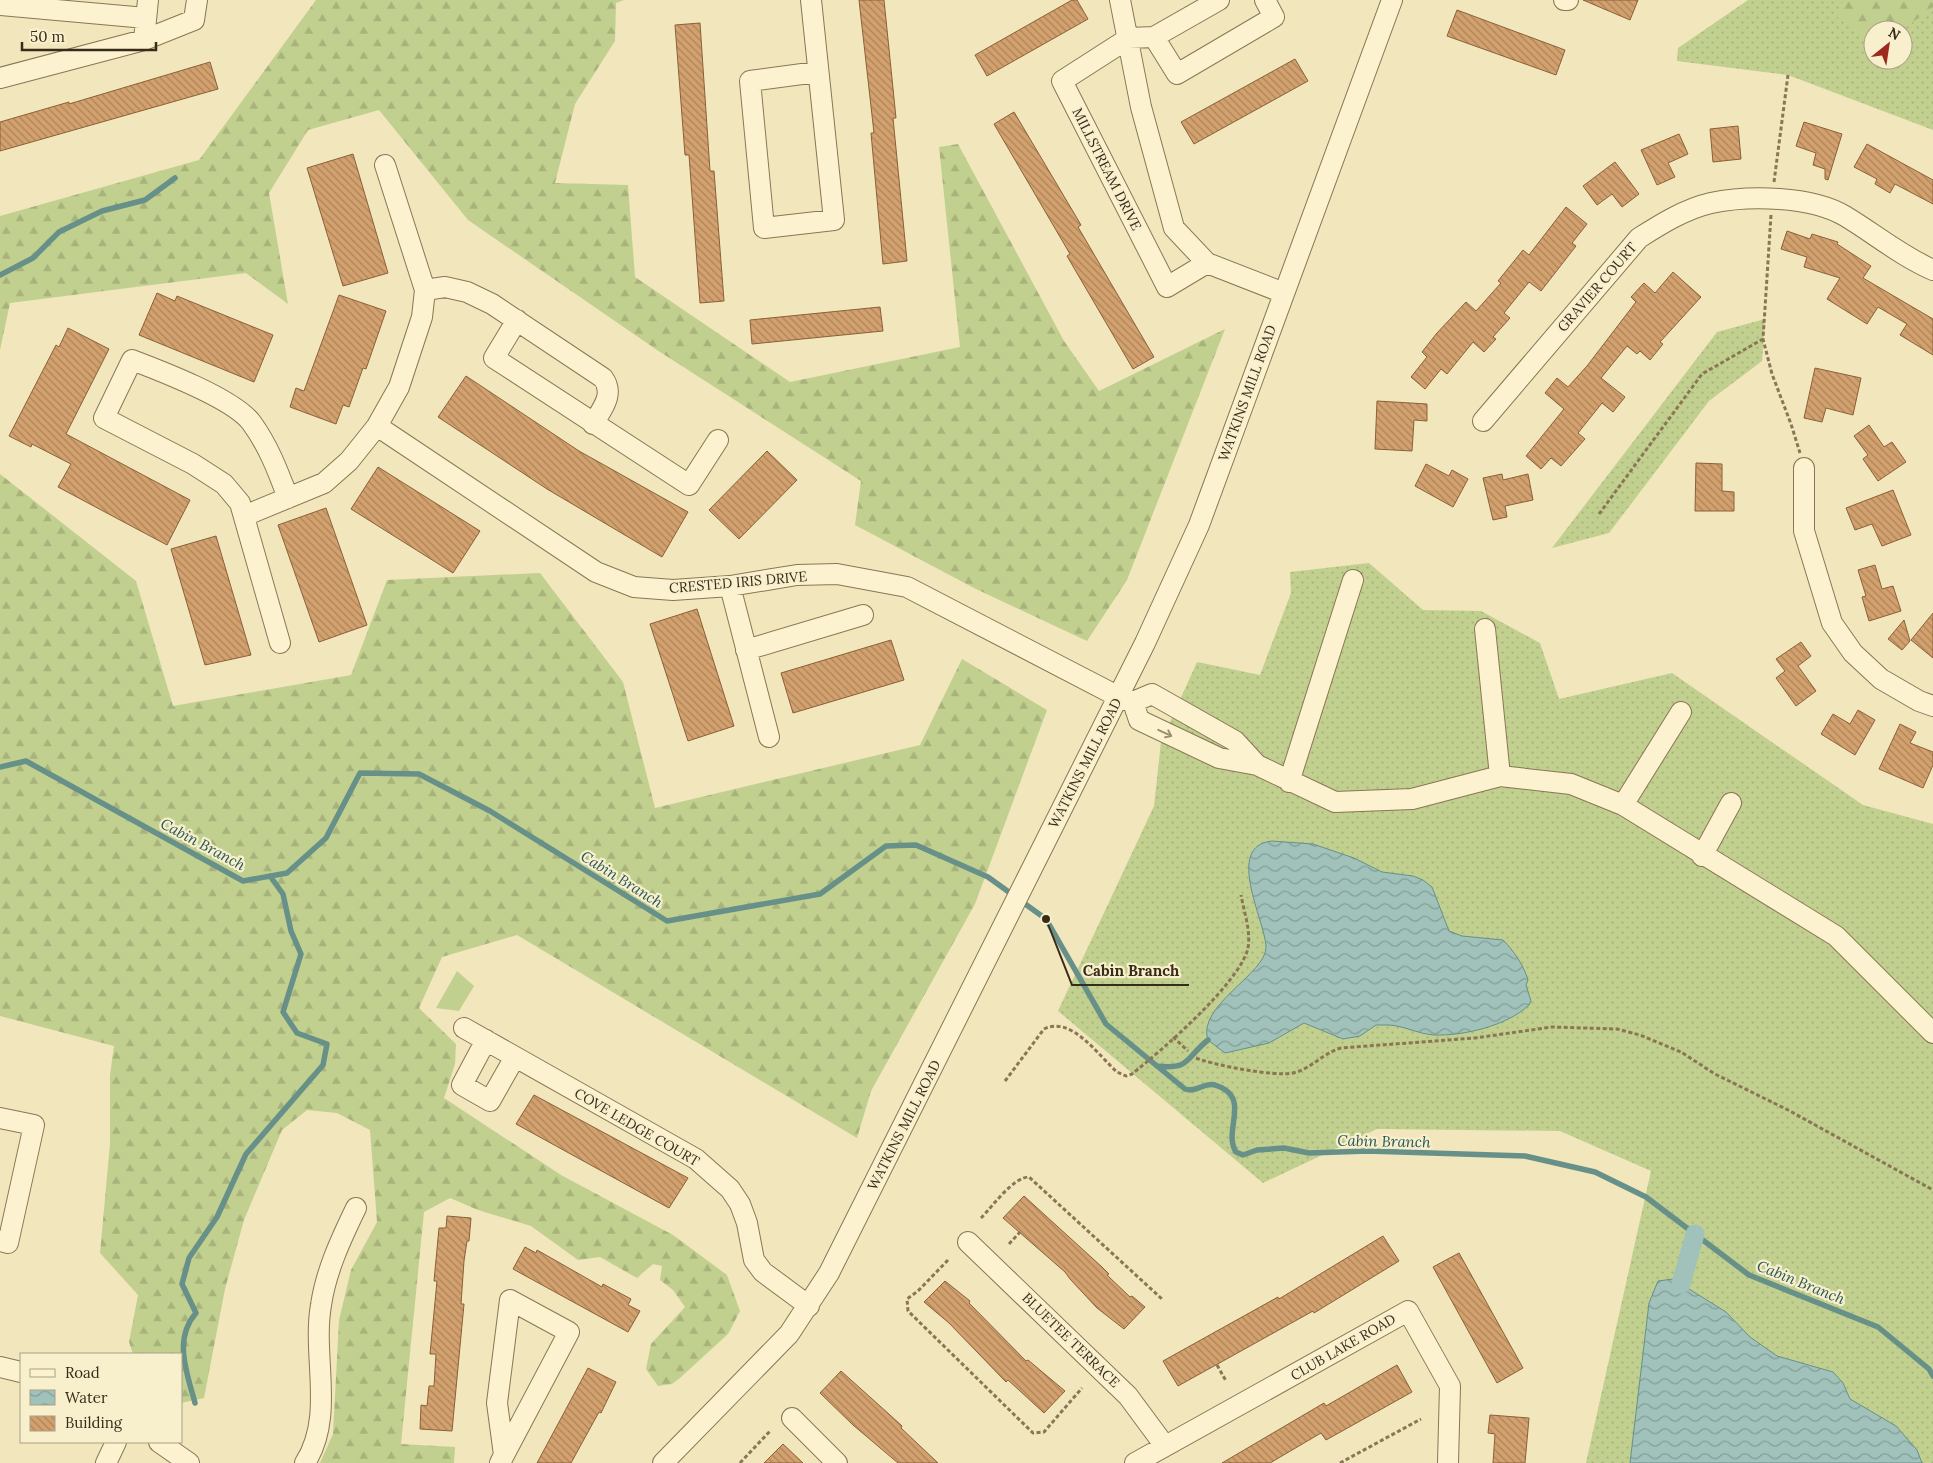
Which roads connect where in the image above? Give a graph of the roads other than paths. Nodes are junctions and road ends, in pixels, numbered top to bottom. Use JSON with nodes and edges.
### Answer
{"nodes":[{"id":1,"x":197,"y":0,"type":"edge"},
{"id":2,"x":811,"y":0,"type":"edge"},
{"id":3,"x":1120,"y":0,"type":"edge"},
{"id":4,"x":1219,"y":0,"type":"edge"},
{"id":5,"x":1265,"y":0,"type":"edge"},
{"id":6,"x":1392,"y":0,"type":"edge"},
{"id":7,"x":0,"y":5,"type":"edge"},
{"id":8,"x":147,"y":9,"type":"edge"},
{"id":9,"x":1154,"y":37,"type":"junction"},
{"id":10,"x":1129,"y":38,"type":"junction"},
{"id":11,"x":144,"y":40,"type":"junction"},
{"id":12,"x":818,"y":72,"type":"junction"},
{"id":13,"x":0,"y":78,"type":"edge"},
{"id":14,"x":385,"y":165,"type":"dead end"},
{"id":15,"x":1207,"y":264,"type":"junction"},
{"id":16,"x":1933,"y":270,"type":"edge"},
{"id":17,"x":424,"y":290,"type":"junction"},
{"id":18,"x":1284,"y":293,"type":"junction"},
{"id":19,"x":517,"y":320,"type":"junction"},
{"id":20,"x":1483,"y":421,"type":"dead end"},
{"id":21,"x":593,"y":424,"type":"junction"},
{"id":22,"x":377,"y":426,"type":"junction"},
{"id":23,"x":718,"y":440,"type":"dead end"},
{"id":24,"x":1804,"y":468,"type":"road end"},
{"id":25,"x":288,"y":498,"type":"junction"},
{"id":26,"x":244,"y":516,"type":"junction"},
{"id":27,"x":1353,"y":580,"type":"dead end"},
{"id":28,"x":730,"y":586,"type":"junction"},
{"id":29,"x":862,"y":615,"type":"dead end"},
{"id":30,"x":1485,"y":629,"type":"dead end"},
{"id":31,"x":280,"y":643,"type":"dead end"},
{"id":32,"x":746,"y":650,"type":"junction"},
{"id":33,"x":1126,"y":699,"type":"junction"},
{"id":34,"x":1933,"y":706,"type":"edge"},
{"id":35,"x":1681,"y":712,"type":"dead end"},
{"id":36,"x":769,"y":737,"type":"dead end"},
{"id":37,"x":1257,"y":766,"type":"junction"},
{"id":38,"x":1500,"y":776,"type":"junction"},
{"id":39,"x":1290,"y":782,"type":"junction"},
{"id":40,"x":1731,"y":803,"type":"dead end"},
{"id":41,"x":1623,"y":805,"type":"junction"},
{"id":42,"x":1702,"y":856,"type":"junction"},
{"id":43,"x":464,"y":1028,"type":"dead end"},
{"id":44,"x":1933,"y":1033,"type":"edge"},
{"id":45,"x":486,"y":1040,"type":"junction"},
{"id":46,"x":515,"y":1057,"type":"junction"},
{"id":47,"x":0,"y":1118,"type":"edge"},
{"id":48,"x":356,"y":1208,"type":"dead end"},
{"id":49,"x":0,"y":1241,"type":"edge"},
{"id":50,"x":968,"y":1242,"type":"dead end"},
{"id":51,"x":809,"y":1306,"type":"junction"},
{"id":52,"x":0,"y":1367,"type":"edge"},
{"id":53,"x":20,"y":1372,"type":"edge"},
{"id":54,"x":792,"y":1418,"type":"dead end"},
{"id":55,"x":116,"y":1443,"type":"edge"},
{"id":56,"x":160,"y":1443,"type":"edge"},
{"id":57,"x":1165,"y":1446,"type":"junction"},
{"id":58,"x":502,"y":1459,"type":"edge"},
{"id":59,"x":106,"y":1463,"type":"edge"},
{"id":60,"x":189,"y":1463,"type":"edge"},
{"id":61,"x":305,"y":1463,"type":"edge"},
{"id":62,"x":663,"y":1463,"type":"edge"},
{"id":63,"x":837,"y":1463,"type":"edge"},
{"id":64,"x":1136,"y":1463,"type":"edge"},
{"id":65,"x":1448,"y":1463,"type":"edge"}],
"edges":[{"from":1,"to":11,"type":"street"},
{"from":2,"to":12,"type":"street"},
{"from":3,"to":10,"type":"street"},
{"from":4,"to":9,"type":"street"},
{"from":5,"to":9,"type":"street"},
{"from":6,"to":18,"type":"street","name":"WATKINS MILL ROAD"},
{"from":7,"to":8,"type":"street"},
{"from":8,"to":11,"type":"street"},
{"from":9,"to":10,"type":"street"},
{"from":10,"to":15,"type":"street"},
{"from":10,"to":15,"type":"street","name":"MILLSTREAM DRIVE"},
{"from":11,"to":13,"type":"street"},
{"from":12,"to":12,"type":"street"},
{"from":14,"to":17,"type":"street"},
{"from":15,"to":18,"type":"street"},
{"from":16,"to":20,"type":"street","name":"GRAVIER COURT"},
{"from":17,"to":19,"type":"street"},
{"from":17,"to":22,"type":"street"},
{"from":18,"to":33,"type":"street","name":"WATKINS MILL ROAD"},
{"from":19,"to":21,"type":"street"},
{"from":19,"to":21,"type":"street"},
{"from":21,"to":23,"type":"street"},
{"from":22,"to":25,"type":"street"},
{"from":22,"to":28,"type":"street","name":"CRESTED IRIS DRIVE"},
{"from":24,"to":34,"type":"street"},
{"from":25,"to":26,"type":"street"},
{"from":25,"to":26,"type":"street"},
{"from":26,"to":31,"type":"street"},
{"from":27,"to":39,"type":"street"},
{"from":28,"to":32,"type":"street"},
{"from":28,"to":33,"type":"street","name":"CRESTED IRIS DRIVE"},
{"from":29,"to":32,"type":"street"},
{"from":30,"to":38,"type":"street"},
{"from":32,"to":36,"type":"street"},
{"from":33,"to":37,"type":"street","one_way":true},
{"from":33,"to":37,"type":"street"},
{"from":33,"to":51,"type":"street","name":"WATKINS MILL ROAD"},
{"from":35,"to":41,"type":"street"},
{"from":37,"to":39,"type":"street"},
{"from":38,"to":39,"type":"street"},
{"from":38,"to":41,"type":"street"},
{"from":40,"to":42,"type":"street"},
{"from":41,"to":42,"type":"street"},
{"from":42,"to":44,"type":"street"},
{"from":43,"to":45,"type":"street","name":"COVE LEDGE COURT"},
{"from":45,"to":46,"type":"street","name":"COVE LEDGE COURT"},
{"from":45,"to":46,"type":"street"},
{"from":46,"to":51,"type":"street","name":"COVE LEDGE COURT"},
{"from":47,"to":49,"type":"street"},
{"from":48,"to":61,"type":"street"},
{"from":50,"to":57,"type":"street","name":"BLUETEE TERRACE"},
{"from":51,"to":62,"type":"street","name":"WATKINS MILL ROAD"},
{"from":52,"to":53,"type":"street"},
{"from":54,"to":63,"type":"street"},
{"from":55,"to":59,"type":"street"},
{"from":56,"to":60,"type":"street"},
{"from":57,"to":64,"type":"street","name":"CLUB LAKE ROAD"},
{"from":57,"to":65,"type":"street","name":"CLUB LAKE ROAD"},
{"from":58,"to":58,"type":"street"}]}
